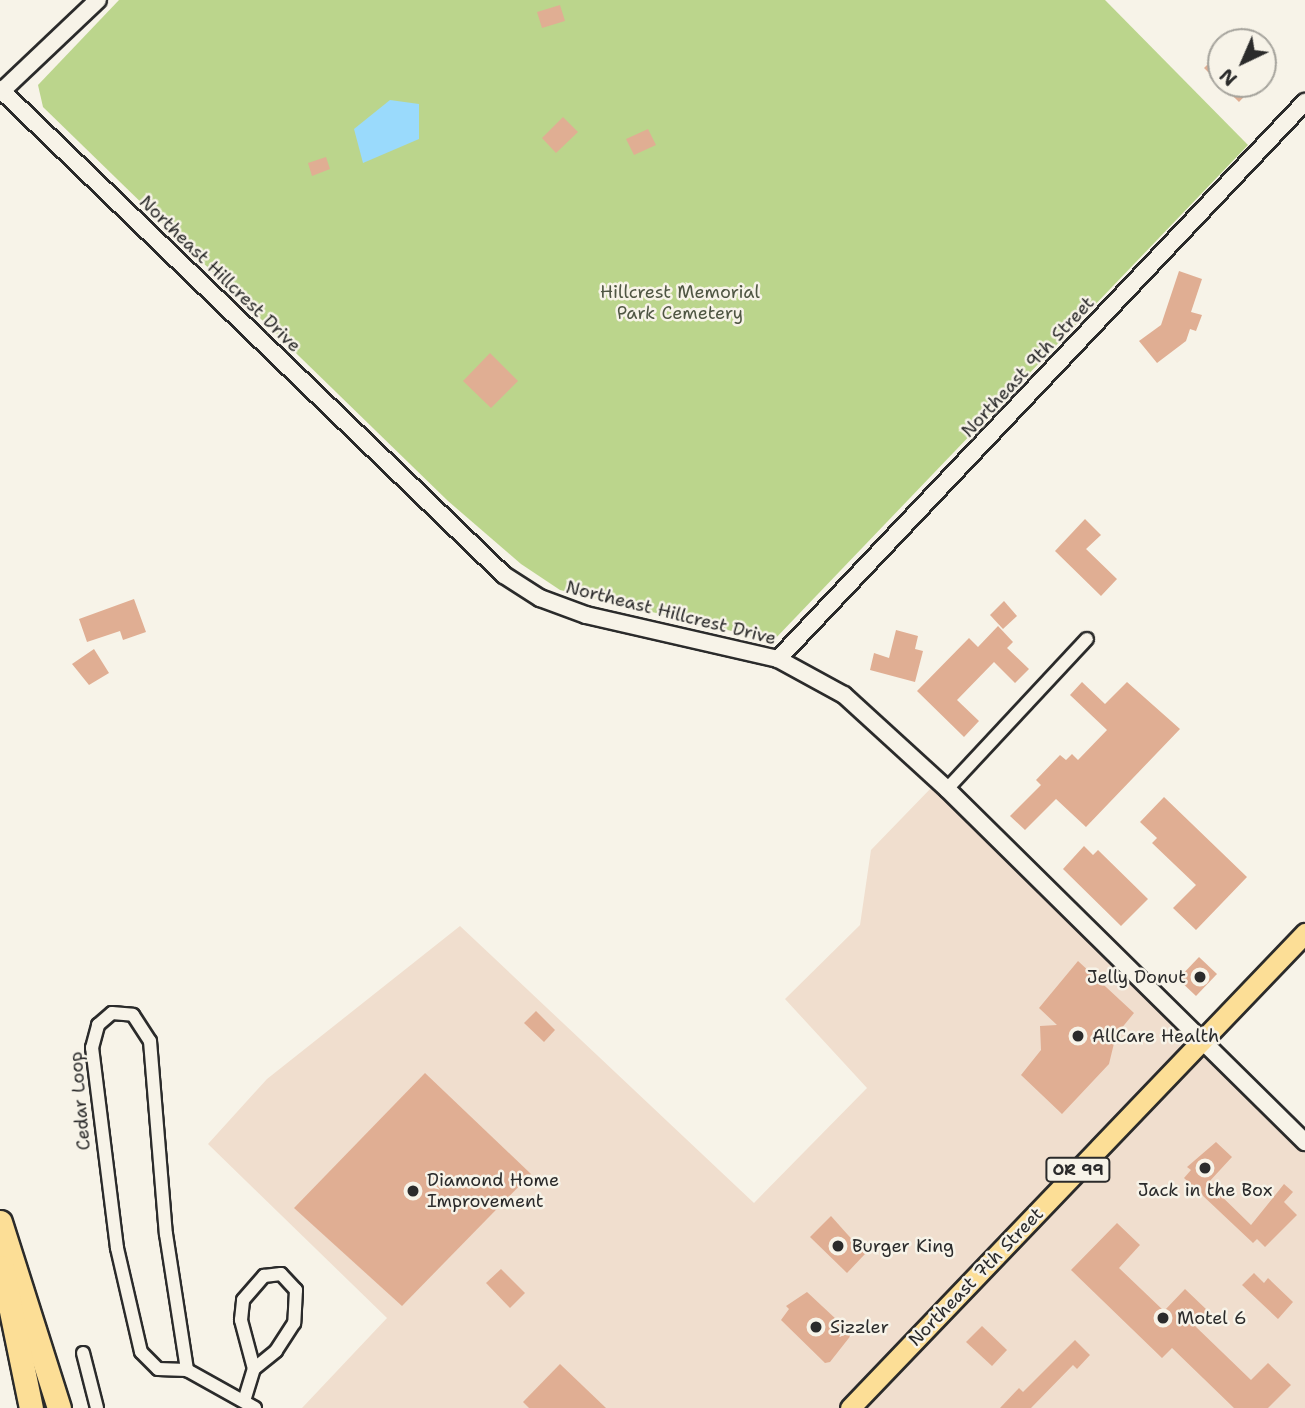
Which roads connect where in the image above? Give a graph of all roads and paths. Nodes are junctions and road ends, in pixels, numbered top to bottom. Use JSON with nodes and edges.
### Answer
{"nodes":[{"id":1,"x":98,"y":0,"type":"edge"},
{"id":2,"x":1,"y":90,"type":"edge"},
{"id":3,"x":1305,"y":102,"type":"edge"},
{"id":4,"x":1087,"y":639,"type":"dead end"},
{"id":5,"x":778,"y":659,"type":"junction"},
{"id":6,"x":947,"y":789,"type":"junction"},
{"id":7,"x":1305,"y":933,"type":"edge"},
{"id":8,"x":1202,"y":1040,"type":"junction"},
{"id":9,"x":1305,"y":1142,"type":"edge"},
{"id":10,"x":0,"y":1222,"type":"edge"},
{"id":11,"x":0,"y":1253,"type":"edge"},
{"id":12,"x":83,"y":1353,"type":"dead end"},
{"id":13,"x":254,"y":1369,"type":"junction"},
{"id":14,"x":187,"y":1370,"type":"junction"},
{"id":15,"x":249,"y":1404,"type":"edge"},
{"id":16,"x":31,"y":1408,"type":"edge"},
{"id":17,"x":59,"y":1408,"type":"edge"},
{"id":18,"x":97,"y":1408,"type":"edge"},
{"id":19,"x":850,"y":1408,"type":"edge"}],
"edges":[{"from":1,"to":2,"type":"street"},
{"from":2,"to":5,"type":"street","name":"Northeast Hillcrest Drive"},
{"from":3,"to":5,"type":"street","name":"Northeast 9th Street"},
{"from":4,"to":6,"type":"street"},
{"from":5,"to":6,"type":"street","name":"Northeast Hillcrest Drive"},
{"from":6,"to":8,"type":"street","name":"Northeast Hillcrest Drive"},
{"from":7,"to":8,"type":"highway","name":"Northeast 7th Street","number":"OR 99"},
{"from":8,"to":9,"type":"street","name":"Northeast Hillcrest Drive"},
{"from":8,"to":19,"type":"highway","name":"Northeast 7th Street","number":"OR 99"},
{"from":10,"to":17,"type":"highway"},
{"from":11,"to":16,"type":"highway"},
{"from":12,"to":18,"type":"street"},
{"from":13,"to":13,"type":"street"},
{"from":13,"to":15,"type":"street"},
{"from":14,"to":14,"type":"street","name":"Cedar Loop"},
{"from":14,"to":15,"type":"street"}]}
